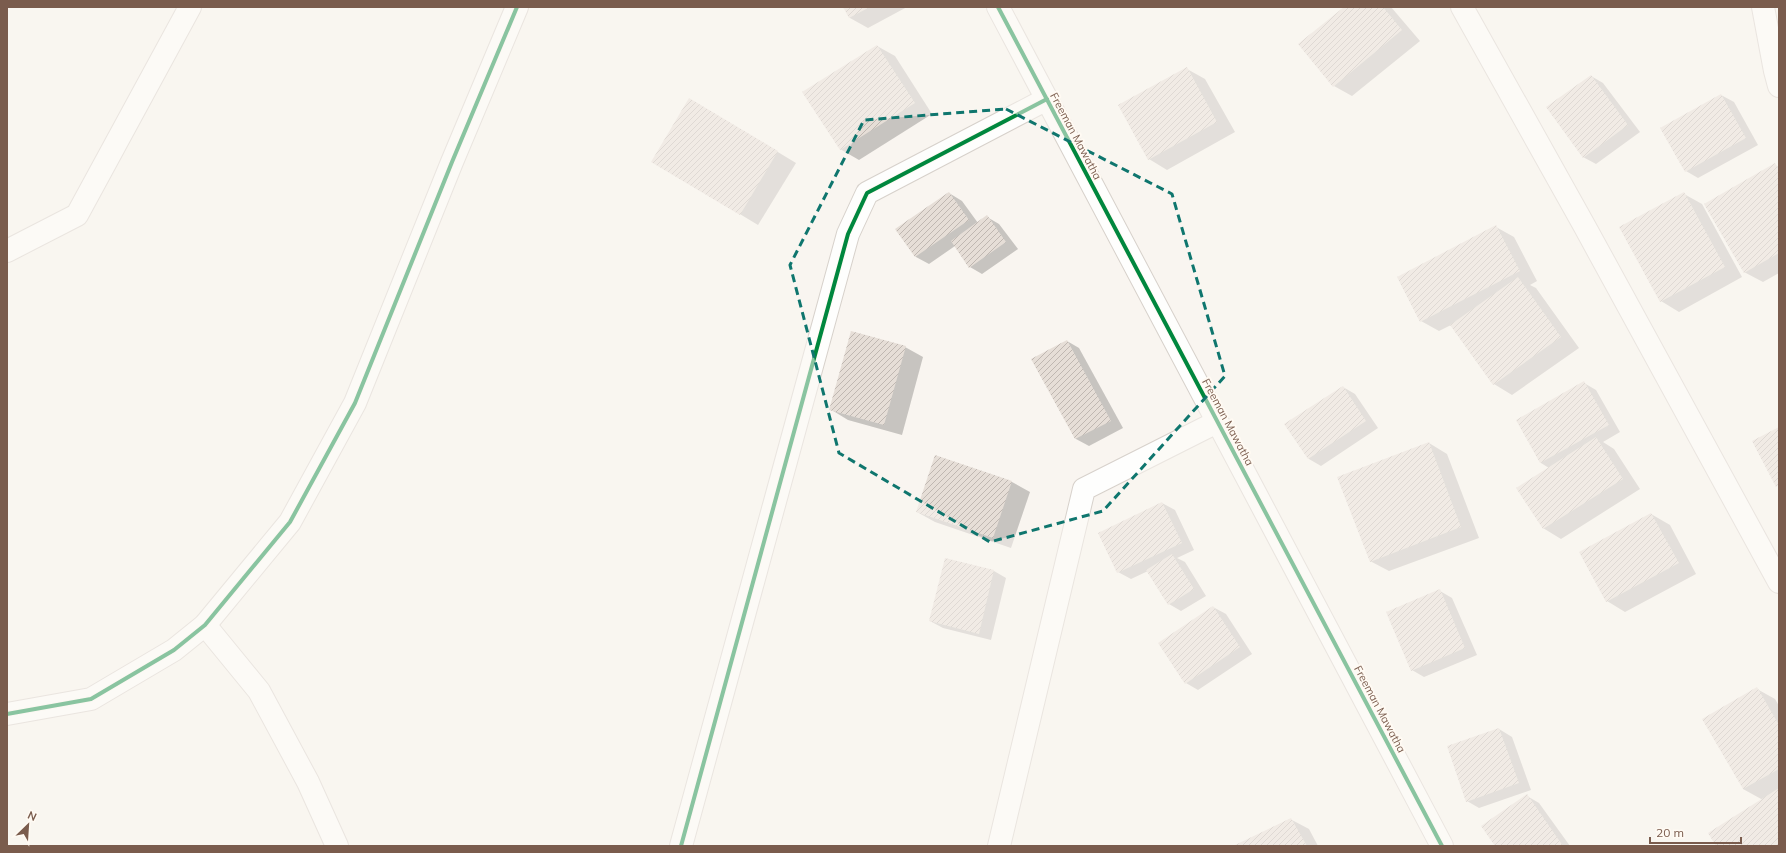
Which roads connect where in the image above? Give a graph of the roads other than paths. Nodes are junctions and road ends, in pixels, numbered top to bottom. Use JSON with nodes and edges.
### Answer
{"nodes":[{"id":1,"x":190,"y":7,"type":"edge"},
{"id":2,"x":517,"y":7,"type":"edge"},
{"id":3,"x":998,"y":7,"type":"edge"},
{"id":4,"x":1462,"y":7,"type":"edge"},
{"id":5,"x":1763,"y":7,"type":"edge"},
{"id":6,"x":1779,"y":86,"type":"edge"},
{"id":7,"x":1046,"y":99,"type":"junction"},
{"id":8,"x":7,"y":251,"type":"edge"},
{"id":9,"x":1218,"y":422,"type":"junction"},
{"id":10,"x":1779,"y":582,"type":"edge"},
{"id":11,"x":205,"y":625,"type":"junction"},
{"id":12,"x":7,"y":714,"type":"edge"},
{"id":13,"x":337,"y":846,"type":"edge"},
{"id":14,"x":681,"y":846,"type":"edge"},
{"id":15,"x":999,"y":846,"type":"edge"},
{"id":16,"x":1442,"y":846,"type":"edge"}],
"edges":[{"from":1,"to":8,"type":"street"},
{"from":2,"to":11,"type":"street"},
{"from":3,"to":7,"type":"street","name":"Freeman Mawatha"},
{"from":4,"to":10,"type":"street"},
{"from":5,"to":6,"type":"street"},
{"from":7,"to":9,"type":"street","name":"Freeman Mawatha"},
{"from":7,"to":14,"type":"street"},
{"from":9,"to":15,"type":"street"},
{"from":9,"to":16,"type":"street","name":"Freeman Mawatha"},
{"from":11,"to":12,"type":"street"},
{"from":11,"to":13,"type":"street"}]}
